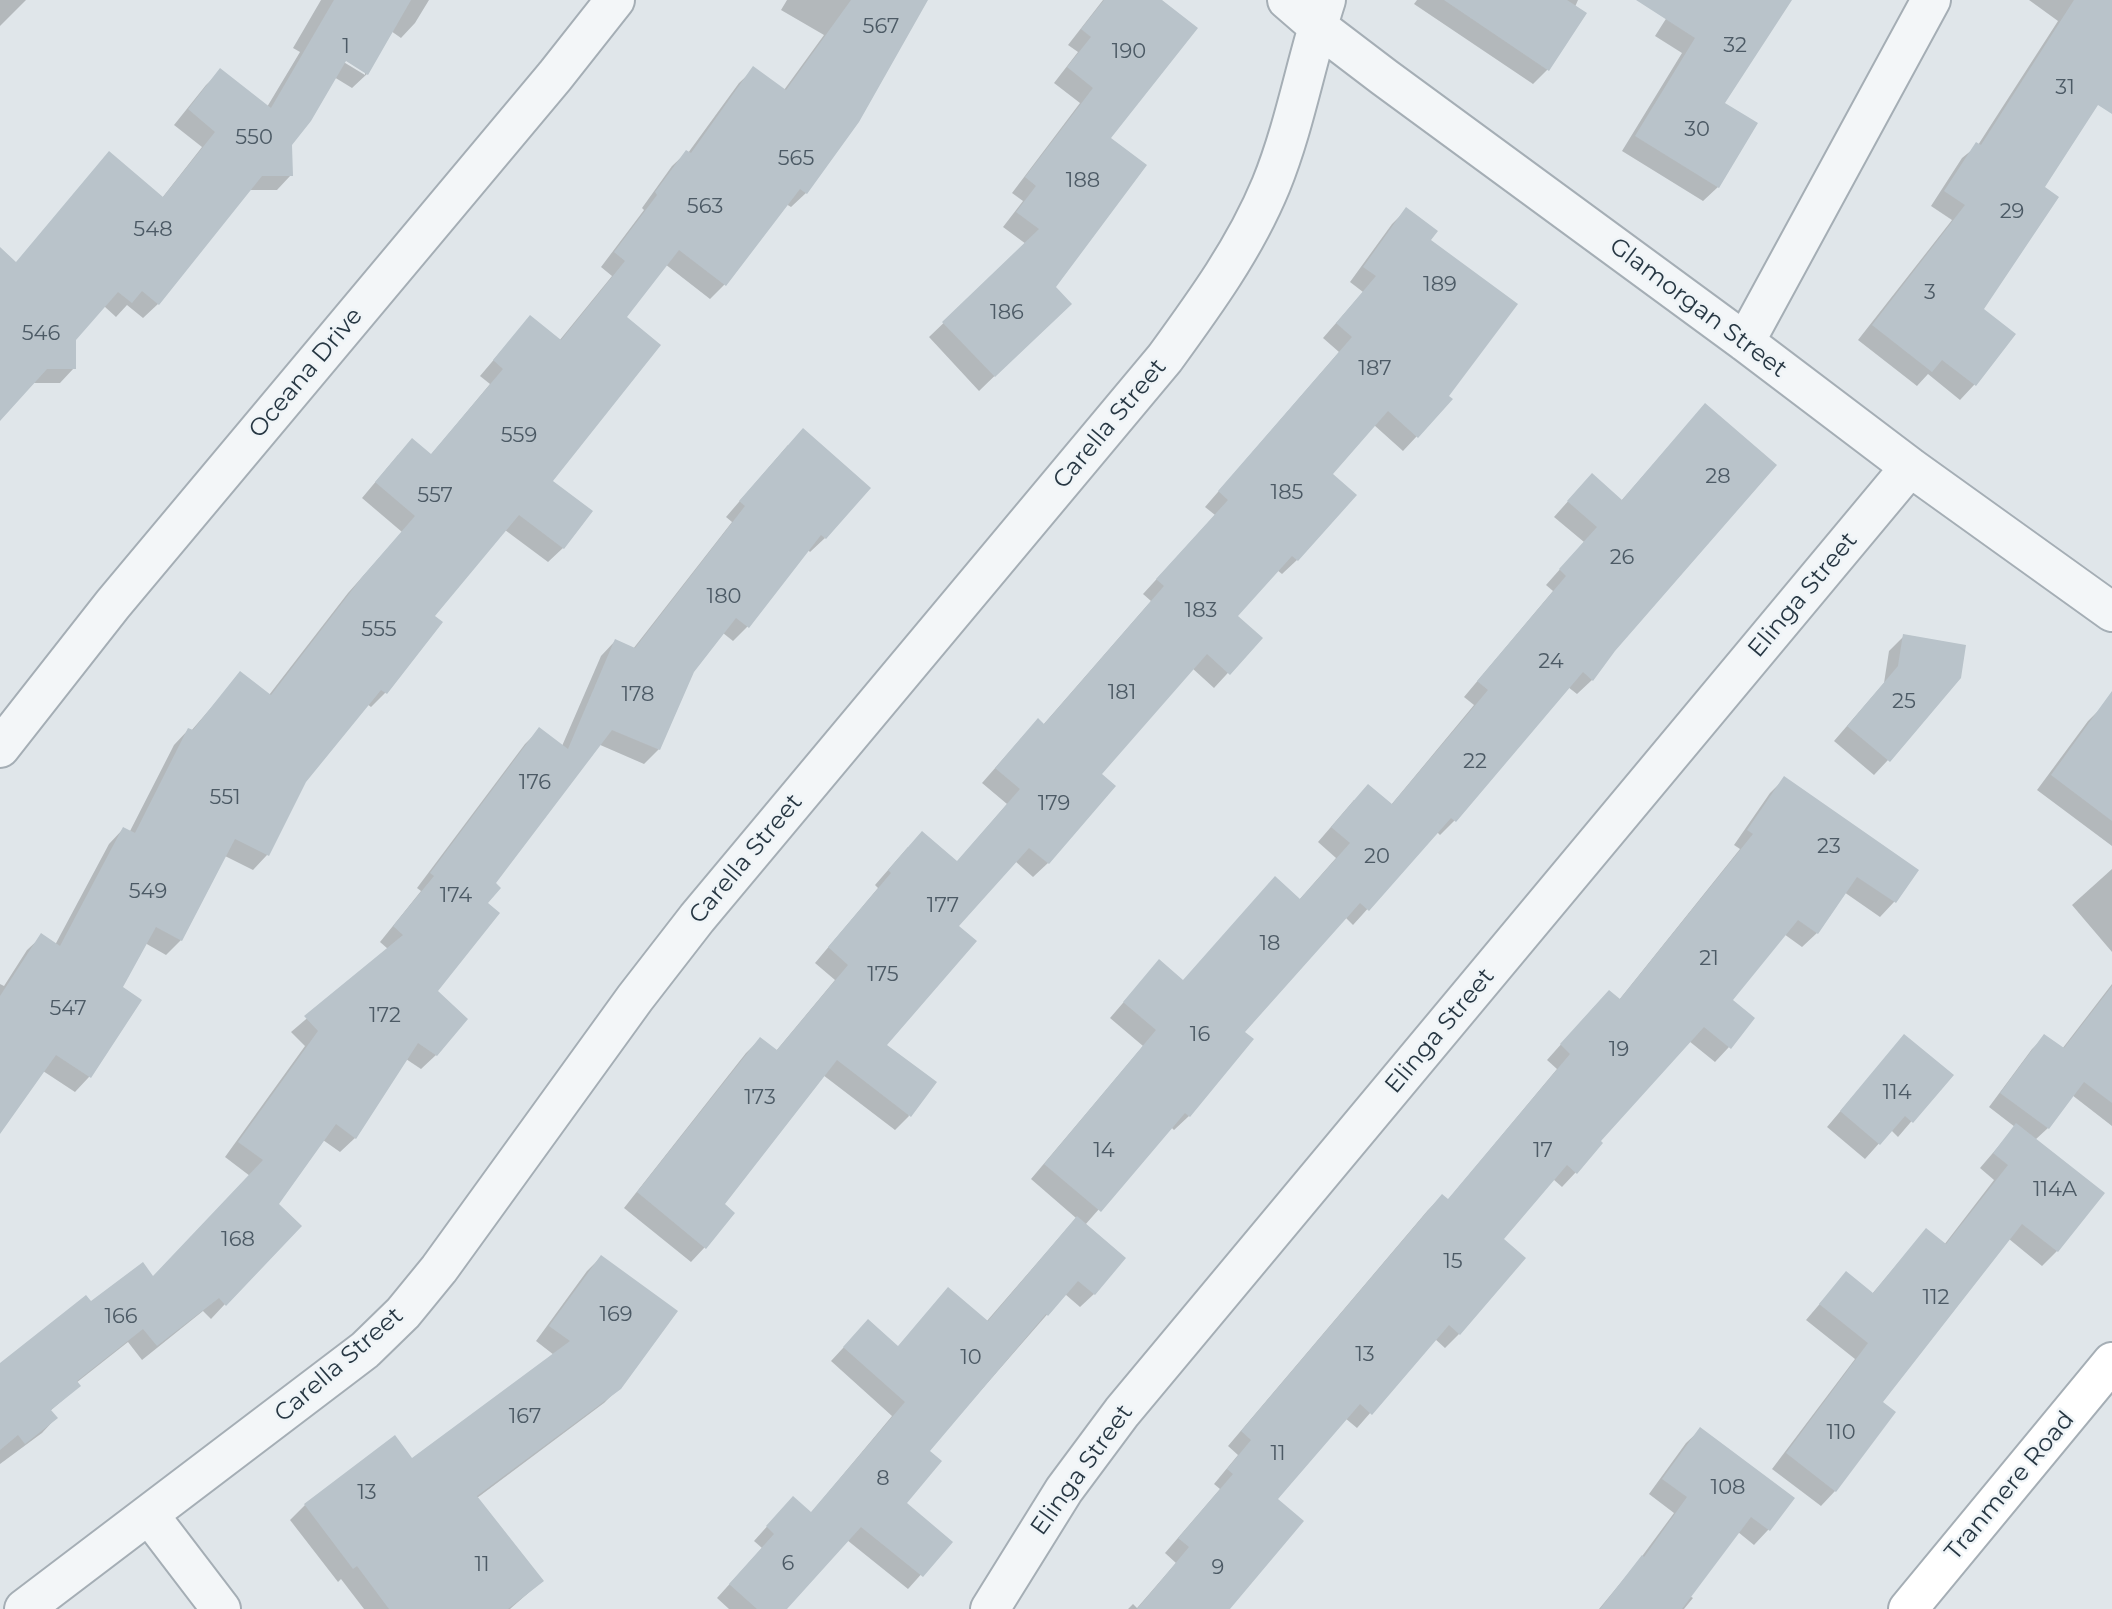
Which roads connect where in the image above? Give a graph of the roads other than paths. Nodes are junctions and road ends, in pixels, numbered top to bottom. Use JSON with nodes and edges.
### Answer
{"nodes":[{"id":1,"x":615,"y":0,"type":"edge"},
{"id":2,"x":1287,"y":0,"type":"edge"},
{"id":3,"x":1931,"y":0,"type":"edge"},
{"id":4,"x":1321,"y":13,"type":"edge"},
{"id":5,"x":1745,"y":342,"type":"junction"},
{"id":6,"x":1910,"y":467,"type":"junction"},
{"id":7,"x":2112,"y":612,"type":"edge"},
{"id":8,"x":0,"y":748,"type":"edge"},
{"id":9,"x":2112,"y":1362,"type":"edge"},
{"id":10,"x":150,"y":1516,"type":"junction"},
{"id":11,"x":24,"y":1609,"type":"edge"},
{"id":12,"x":221,"y":1609,"type":"edge"},
{"id":13,"x":990,"y":1609,"type":"edge"},
{"id":14,"x":1908,"y":1609,"type":"edge"}],
"edges":[{"from":1,"to":8,"type":"street","name":"Oceana Drive"},
{"from":2,"to":4,"type":"street","name":"Glamorgan Street"},
{"from":3,"to":5,"type":"street"},
{"from":4,"to":5,"type":"street","name":"Glamorgan Street"},
{"from":4,"to":10,"type":"street","name":"Carella Street"},
{"from":5,"to":6,"type":"street","name":"Glamorgan Street"},
{"from":6,"to":7,"type":"street","name":"Glamorgan Street"},
{"from":6,"to":13,"type":"street","name":"Elinga Street"},
{"from":9,"to":14,"type":"street","name":"Tranmere Road"},
{"from":10,"to":11,"type":"street","name":"Carella Street"},
{"from":10,"to":12,"type":"street"}]}
